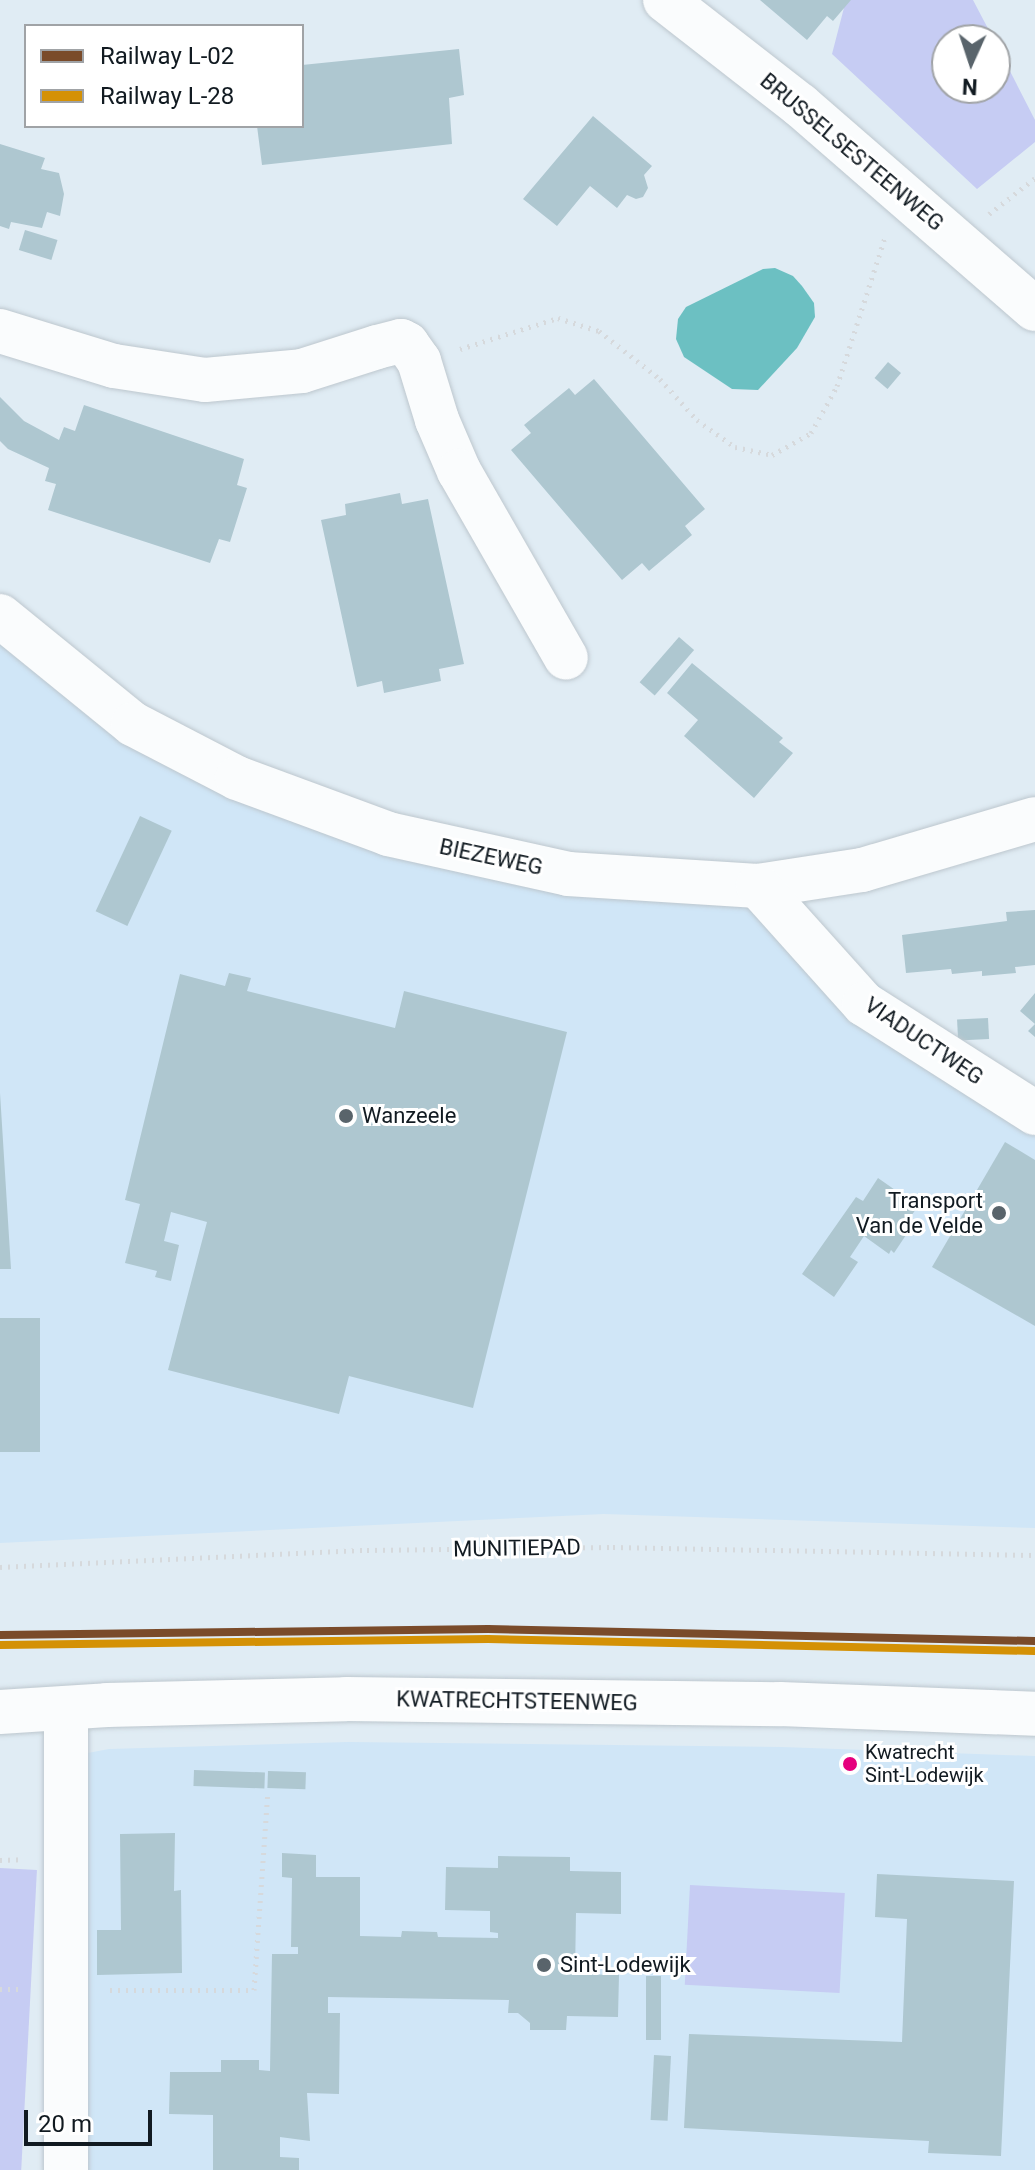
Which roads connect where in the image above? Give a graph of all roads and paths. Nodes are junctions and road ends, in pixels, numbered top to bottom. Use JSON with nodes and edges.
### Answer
{"nodes":[{"id":1,"x":665,"y":0,"type":"edge"},
{"id":2,"x":1035,"y":178,"type":"edge"},
{"id":3,"x":898,"y":190,"type":"junction"},
{"id":4,"x":956,"y":240,"type":"junction"},
{"id":5,"x":1035,"y":309,"type":"edge"},
{"id":6,"x":0,"y":331,"type":"edge"},
{"id":7,"x":419,"y":361,"type":"junction"},
{"id":8,"x":0,"y":616,"type":"edge"},
{"id":9,"x":566,"y":658,"type":"dead end"},
{"id":10,"x":1035,"y":819,"type":"edge"},
{"id":11,"x":758,"y":886,"type":"junction"},
{"id":12,"x":1035,"y":1113,"type":"edge"},
{"id":13,"x":1035,"y":1555,"type":"edge"},
{"id":14,"x":0,"y":1567,"type":"edge"},
{"id":15,"x":66,"y":1708,"type":"junction"},
{"id":16,"x":0,"y":1712,"type":"edge"},
{"id":17,"x":1035,"y":1714,"type":"edge"},
{"id":18,"x":268,"y":1792,"type":"dead end"},
{"id":19,"x":0,"y":1989,"type":"edge"},
{"id":20,"x":66,"y":1990,"type":"junction"},
{"id":21,"x":66,"y":2170,"type":"edge"}],
"edges":[{"from":1,"to":3,"type":"street","name":"BRUSSELSESTEENWEG"},
{"from":2,"to":4,"type":"path"},
{"from":3,"to":4,"type":"street","name":"BRUSSELSESTEENWEG"},
{"from":3,"to":7,"type":"path"},
{"from":4,"to":5,"type":"street","name":"BRUSSELSESTEENWEG"},
{"from":6,"to":7,"type":"street"},
{"from":7,"to":9,"type":"street"},
{"from":8,"to":11,"type":"street","name":"BIEZEWEG"},
{"from":10,"to":11,"type":"street","name":"BIEZEWEG"},
{"from":11,"to":12,"type":"street","name":"VIADUCTWEG"},
{"from":13,"to":14,"type":"path","name":"MUNITIEPAD"},
{"from":15,"to":16,"type":"street","name":"KWATRECHTSTEENWEG"},
{"from":15,"to":17,"type":"street","name":"KWATRECHTSTEENWEG"},
{"from":15,"to":20,"type":"street"},
{"from":18,"to":20,"type":"path"},
{"from":19,"to":20,"type":"path"},
{"from":20,"to":21,"type":"street"}]}
